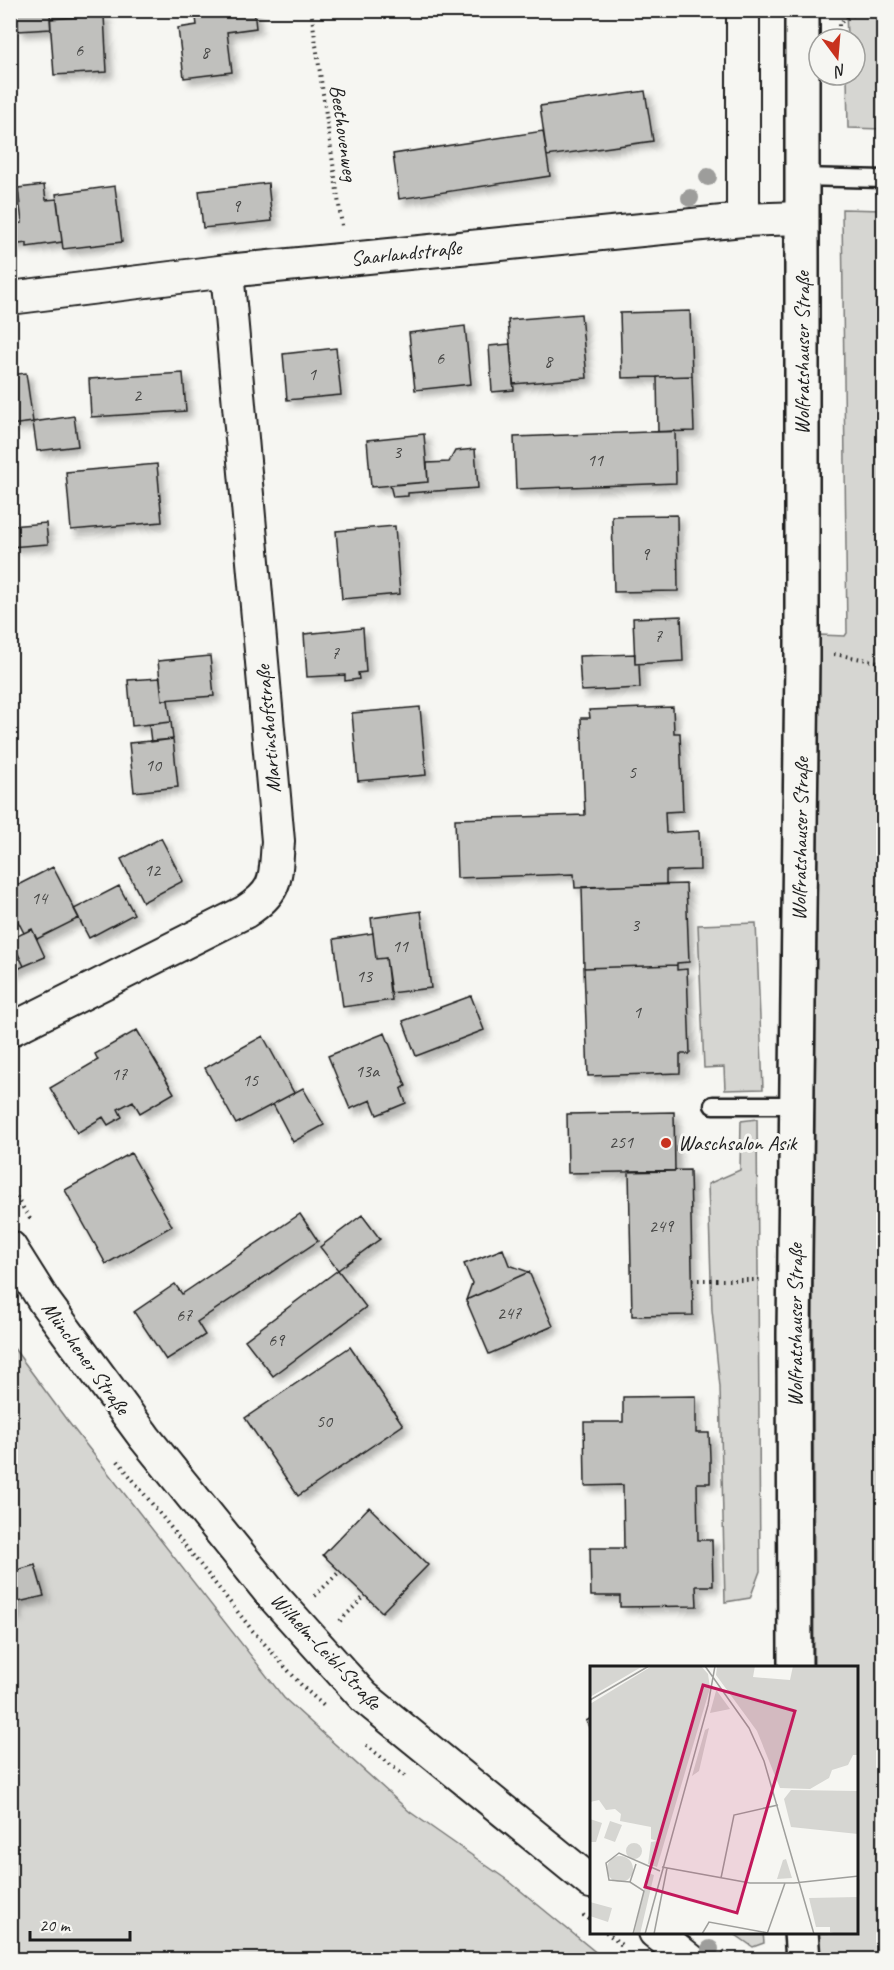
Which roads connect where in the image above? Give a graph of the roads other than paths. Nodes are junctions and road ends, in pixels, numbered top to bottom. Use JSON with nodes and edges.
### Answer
{"nodes":[{"id":1,"x":743,"y":10,"type":"edge"},
{"id":2,"x":802,"y":10,"type":"edge"},
{"id":3,"x":801,"y":177,"type":"junction"},
{"id":4,"x":884,"y":179,"type":"edge"},
{"id":5,"x":802,"y":219,"type":"junction"},
{"id":6,"x":743,"y":220,"type":"junction"},
{"id":7,"x":227,"y":272,"type":"junction"},
{"id":8,"x":10,"y":298,"type":"edge"},
{"id":9,"x":10,"y":1030,"type":"edge"},
{"id":10,"x":713,"y":1105,"type":"dead end"},
{"id":11,"x":796,"y":1105,"type":"junction"},
{"id":12,"x":10,"y":1247,"type":"edge"},
{"id":13,"x":145,"y":1438,"type":"joint"},
{"id":14,"x":795,"y":1666,"type":"edge"},
{"id":15,"x":590,"y":1881,"type":"edge"},
{"id":16,"x":658,"y":1934,"type":"edge"},
{"id":17,"x":801,"y":1934,"type":"edge"},
{"id":18,"x":690,"y":1959,"type":"edge"},
{"id":19,"x":803,"y":1959,"type":"edge"}],
"edges":[{"from":1,"to":6,"type":"street"},
{"from":2,"to":3,"type":"main road","name":"Wolfratshauser Straße"},
{"from":3,"to":4,"type":"lane"},
{"from":3,"to":5,"type":"main road","name":"Wolfratshauser Straße"},
{"from":5,"to":6,"type":"street","name":"Saarlandstraße"},
{"from":5,"to":11,"type":"main road","name":"Wolfratshauser Straße"},
{"from":6,"to":7,"type":"street","name":"Saarlandstraße"},
{"from":7,"to":8,"type":"street","name":"Saarlandstraße"},
{"from":7,"to":9,"type":"street","name":"Martinshofstraße"},
{"from":10,"to":11,"type":"lane"},
{"from":11,"to":14,"type":"main road","name":"Wolfratshauser Straße"},
{"from":12,"to":13,"type":"street","name":"Münchener Straße"},
{"from":13,"to":15,"type":"street","name":"Wilhelm-Leibl-Straße"},
{"from":16,"to":18,"type":"street"},
{"from":17,"to":19,"type":"main road"}]}
